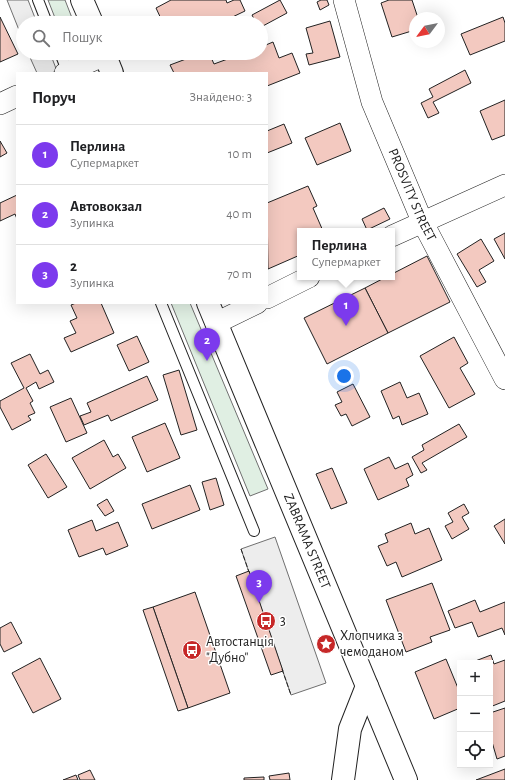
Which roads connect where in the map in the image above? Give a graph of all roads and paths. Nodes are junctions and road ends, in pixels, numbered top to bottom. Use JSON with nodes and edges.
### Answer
{"nodes":[{"id":1,"x":38,"y":0,"type":"edge"},
{"id":2,"x":82,"y":0,"type":"edge"},
{"id":3,"x":344,"y":0,"type":"edge"},
{"id":4,"x":44,"y":16,"type":"edge"},
{"id":5,"x":89,"y":16,"type":"edge"},
{"id":6,"x":62,"y":60,"type":"edge"},
{"id":7,"x":107,"y":60,"type":"edge"},
{"id":8,"x":67,"y":72,"type":"edge"},
{"id":9,"x":70,"y":72,"type":"edge"},
{"id":10,"x":16,"y":96,"type":"edge"},
{"id":11,"x":0,"y":104,"type":"edge"},
{"id":12,"x":505,"y":185,"type":"edge"},
{"id":13,"x":422,"y":221,"type":"junction"},
{"id":14,"x":395,"y":234,"type":"edge"},
{"id":15,"x":303,"y":280,"type":"edge"},
{"id":16,"x":268,"y":298,"type":"edge"},
{"id":17,"x":162,"y":304,"type":"edge"},
{"id":18,"x":208,"y":304,"type":"edge"},
{"id":19,"x":255,"y":304,"type":"edge"},
{"id":20,"x":216,"y":323,"type":"junction"},
{"id":21,"x":505,"y":379,"type":"edge"},
{"id":22,"x":254,"y":531,"type":"dead end"},
{"id":23,"x":367,"y":686,"type":"junction"},
{"id":24,"x":343,"y":780,"type":"edge"},
{"id":25,"x":406,"y":780,"type":"edge"}],
"edges":[{"from":1,"to":4,"type":"lane"},
{"from":2,"to":5,"type":"main road"},
{"from":3,"to":13,"type":"street","name":"PROSVITY STREET"},
{"from":6,"to":8,"type":"lane"},
{"from":7,"to":9,"type":"street"},
{"from":10,"to":11,"type":"street"},
{"from":12,"to":13,"type":"street"},
{"from":13,"to":14,"type":"street"},
{"from":13,"to":21,"type":"street","name":"PROSVITY STREET"},
{"from":15,"to":16,"type":"street"},
{"from":17,"to":22,"type":"lane"},
{"from":18,"to":20,"type":"main road","name":"ZABRAMA STREET"},
{"from":19,"to":20,"type":"street"},
{"from":20,"to":23,"type":"main road","name":"ZABRAMA STREET"},
{"from":23,"to":24,"type":"main road"},
{"from":23,"to":25,"type":"main road","name":"ZABRAMA STREET"}]}
